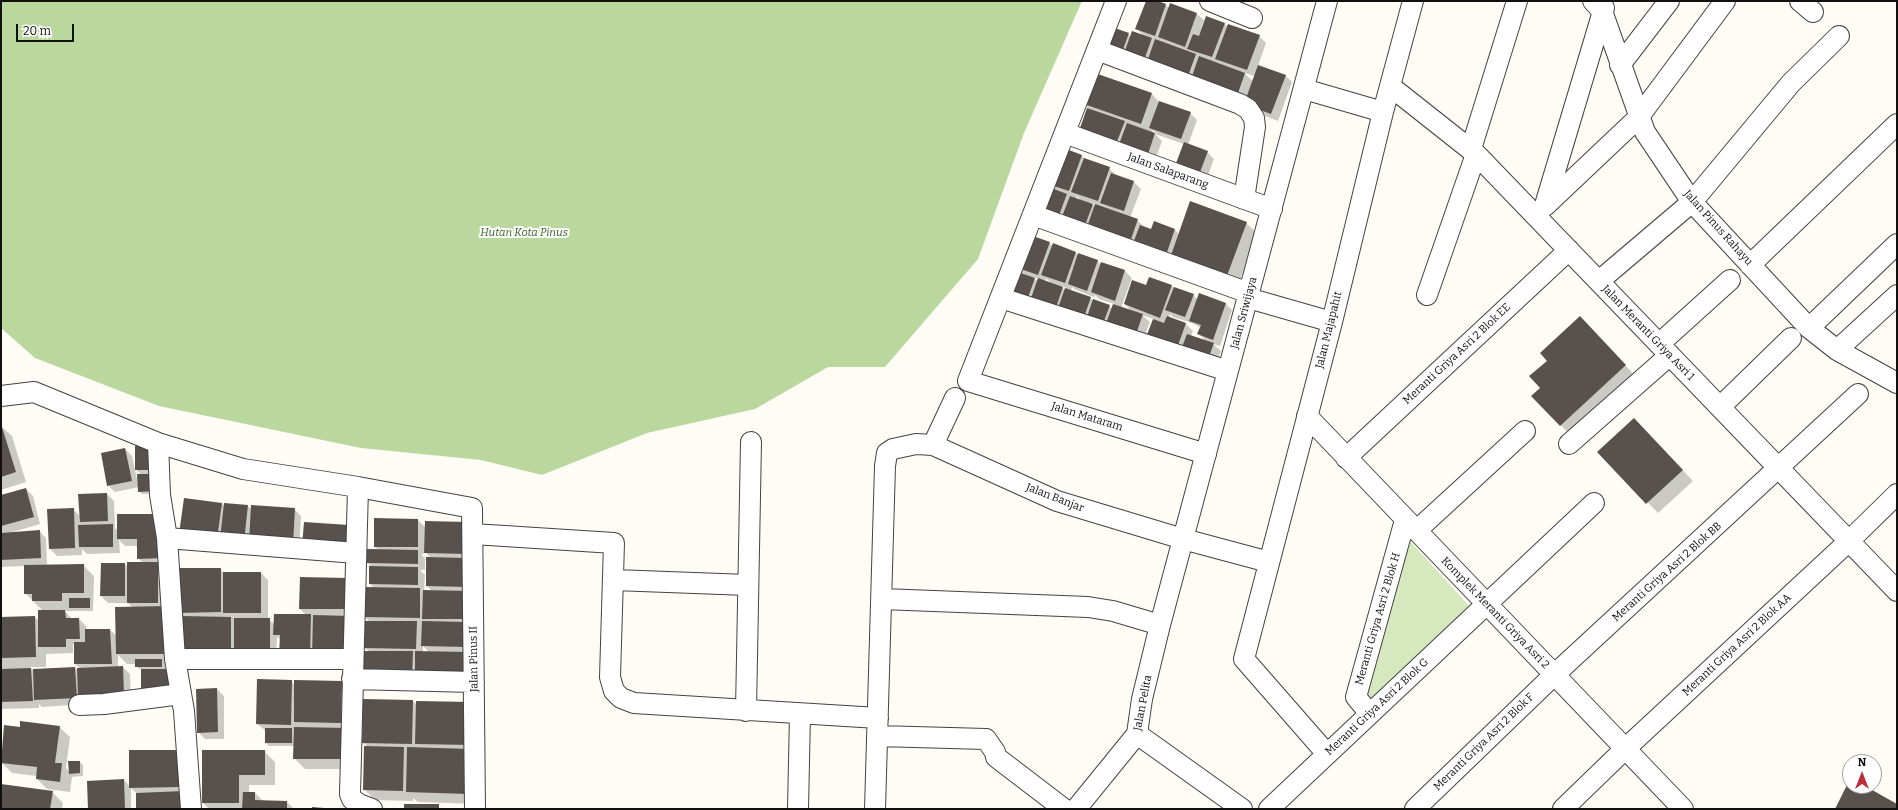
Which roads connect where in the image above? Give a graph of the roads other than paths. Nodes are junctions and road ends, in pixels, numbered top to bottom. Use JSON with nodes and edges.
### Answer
{"nodes":[{"id":1,"x":1116,"y":1,"type":"edge"},
{"id":2,"x":1210,"y":1,"type":"edge"},
{"id":3,"x":1327,"y":1,"type":"edge"},
{"id":4,"x":1413,"y":1,"type":"edge"},
{"id":5,"x":1517,"y":1,"type":"edge"},
{"id":6,"x":1669,"y":1,"type":"edge"},
{"id":7,"x":1724,"y":1,"type":"edge"},
{"id":8,"x":1602,"y":4,"type":"edge"},
{"id":9,"x":1252,"y":18,"type":"dead end"},
{"id":10,"x":1839,"y":36,"type":"dead end"},
{"id":11,"x":1097,"y":50,"type":"junction"},
{"id":12,"x":1620,"y":65,"type":"junction"},
{"id":13,"x":1390,"y":86,"type":"junction"},
{"id":14,"x":1304,"y":89,"type":"junction"},
{"id":15,"x":1383,"y":112,"type":"junction"},
{"id":16,"x":1638,"y":118,"type":"junction"},
{"id":17,"x":1897,"y":124,"type":"edge"},
{"id":18,"x":1065,"y":133,"type":"junction"},
{"id":19,"x":1474,"y":152,"type":"junction"},
{"id":20,"x":1244,"y":199,"type":"junction"},
{"id":21,"x":1692,"y":202,"type":"junction"},
{"id":22,"x":1272,"y":209,"type":"junction"},
{"id":23,"x":1543,"y":213,"type":"junction"},
{"id":24,"x":1033,"y":215,"type":"junction"},
{"id":25,"x":1897,"y":244,"type":"edge"},
{"id":26,"x":1569,"y":250,"type":"junction"},
{"id":27,"x":1750,"y":265,"type":"junction"},
{"id":28,"x":1730,"y":280,"type":"dead end"},
{"id":29,"x":1599,"y":281,"type":"junction"},
{"id":30,"x":1897,"y":294,"type":"edge"},
{"id":31,"x":1249,"y":296,"type":"junction"},
{"id":32,"x":1427,"y":296,"type":"dead end"},
{"id":33,"x":1001,"y":298,"type":"junction"},
{"id":34,"x":1332,"y":322,"type":"junction"},
{"id":35,"x":1809,"y":328,"type":"junction"},
{"id":36,"x":1791,"y":338,"type":"dead end"},
{"id":37,"x":1664,"y":349,"type":"junction"},
{"id":38,"x":1837,"y":350,"type":"junction"},
{"id":39,"x":1228,"y":371,"type":"junction"},
{"id":40,"x":1897,"y":383,"type":"edge"},
{"id":41,"x":1858,"y":394,"type":"dead end"},
{"id":42,"x":1,"y":396,"type":"edge"},
{"id":43,"x":955,"y":398,"type":"dead end"},
{"id":44,"x":1720,"y":407,"type":"junction"},
{"id":45,"x":1307,"y":416,"type":"junction"},
{"id":46,"x":1525,"y":431,"type":"dead end"},
{"id":47,"x":751,"y":442,"type":"dead end"},
{"id":48,"x":158,"y":443,"type":"junction"},
{"id":49,"x":1569,"y":444,"type":"dead end"},
{"id":50,"x":933,"y":445,"type":"junction"},
{"id":51,"x":1206,"y":454,"type":"junction"},
{"id":52,"x":1346,"y":458,"type":"junction"},
{"id":53,"x":1779,"y":469,"type":"junction"},
{"id":54,"x":358,"y":487,"type":"junction"},
{"id":55,"x":1897,"y":494,"type":"edge"},
{"id":56,"x":1594,"y":502,"type":"dead end"},
{"id":57,"x":1411,"y":525,"type":"junction"},
{"id":58,"x":473,"y":534,"type":"junction"},
{"id":59,"x":167,"y":538,"type":"junction"},
{"id":60,"x":1183,"y":539,"type":"junction"},
{"id":61,"x":1849,"y":541,"type":"junction"},
{"id":62,"x":356,"y":553,"type":"junction"},
{"id":63,"x":1269,"y":562,"type":"junction"},
{"id":64,"x":614,"y":580,"type":"junction"},
{"id":65,"x":748,"y":585,"type":"junction"},
{"id":66,"x":1897,"y":591,"type":"edge"},
{"id":67,"x":882,"y":600,"type":"junction"},
{"id":68,"x":1486,"y":604,"type":"junction"},
{"id":69,"x":1160,"y":625,"type":"junction"},
{"id":70,"x":175,"y":658,"type":"junction"},
{"id":71,"x":353,"y":659,"type":"junction"},
{"id":72,"x":1554,"y":675,"type":"junction"},
{"id":73,"x":352,"y":679,"type":"junction"},
{"id":74,"x":474,"y":682,"type":"junction"},
{"id":75,"x":181,"y":694,"type":"junction"},
{"id":76,"x":79,"y":705,"type":"dead end"},
{"id":77,"x":746,"y":711,"type":"junction"},
{"id":78,"x":800,"y":714,"type":"junction"},
{"id":79,"x":1370,"y":714,"type":"junction"},
{"id":80,"x":878,"y":727,"type":"junction"},
{"id":81,"x":1137,"y":734,"type":"junction"},
{"id":82,"x":1625,"y":749,"type":"junction"},
{"id":83,"x":1327,"y":754,"type":"junction"},
{"id":84,"x":191,"y":809,"type":"edge"},
{"id":85,"x":372,"y":809,"type":"edge"},
{"id":86,"x":475,"y":809,"type":"edge"},
{"id":87,"x":798,"y":809,"type":"edge"},
{"id":88,"x":875,"y":809,"type":"edge"},
{"id":89,"x":1064,"y":809,"type":"edge"},
{"id":90,"x":1076,"y":809,"type":"edge"},
{"id":91,"x":1242,"y":809,"type":"edge"},
{"id":92,"x":1268,"y":809,"type":"edge"},
{"id":93,"x":1415,"y":809,"type":"edge"},
{"id":94,"x":1563,"y":809,"type":"edge"},
{"id":95,"x":1682,"y":809,"type":"edge"}],
"edges":[{"from":1,"to":11,"type":"street"},
{"from":2,"to":9,"type":"street"},
{"from":3,"to":14,"type":"street","name":"Jalan Sriwijaya"},
{"from":4,"to":13,"type":"street","name":"Jalan Majapahit"},
{"from":5,"to":19,"type":"street"},
{"from":6,"to":12,"type":"street"},
{"from":7,"to":16,"type":"street"},
{"from":8,"to":12,"type":"street","name":"Jalan Pinus Rahayu"},
{"from":8,"to":23,"type":"street"},
{"from":10,"to":21,"type":"street"},
{"from":11,"to":18,"type":"street"},
{"from":11,"to":20,"type":"street"},
{"from":12,"to":16,"type":"street","name":"Jalan Pinus Rahayu"},
{"from":13,"to":15,"type":"street","name":"Jalan Majapahit"},
{"from":13,"to":19,"type":"street","name":"Jalan Meranti Griya Asri 1"},
{"from":14,"to":15,"type":"street"},
{"from":14,"to":22,"type":"street","name":"Jalan Sriwijaya"},
{"from":15,"to":34,"type":"street","name":"Jalan Majapahit"},
{"from":16,"to":21,"type":"street","name":"Jalan Pinus Rahayu"},
{"from":16,"to":23,"type":"street"},
{"from":17,"to":27,"type":"street"},
{"from":18,"to":20,"type":"street","name":"Jalan Salaparang"},
{"from":18,"to":24,"type":"street"},
{"from":19,"to":23,"type":"street","name":"Jalan Meranti Griya Asri 1"},
{"from":19,"to":32,"type":"street"},
{"from":20,"to":22,"type":"street","name":"Jalan Salaparang"},
{"from":21,"to":27,"type":"street","name":"Jalan Pinus Rahayu"},
{"from":21,"to":29,"type":"street"},
{"from":22,"to":31,"type":"street","name":"Jalan Sriwijaya"},
{"from":23,"to":26,"type":"street","name":"Jalan Meranti Griya Asri 1"},
{"from":24,"to":31,"type":"street"},
{"from":24,"to":33,"type":"street"},
{"from":25,"to":35,"type":"street"},
{"from":26,"to":29,"type":"street","name":"Jalan Meranti Griya Asri 1"},
{"from":26,"to":52,"type":"street","name":"Meranti Griya Asri 2 Blok EE"},
{"from":27,"to":35,"type":"street","name":"Jalan Pinus Rahayu"},
{"from":28,"to":37,"type":"street"},
{"from":29,"to":37,"type":"street","name":"Jalan Meranti Griya Asri 1"},
{"from":30,"to":38,"type":"street"},
{"from":31,"to":34,"type":"street"},
{"from":31,"to":39,"type":"street","name":"Jalan Sriwijaya"},
{"from":33,"to":39,"type":"street"},
{"from":33,"to":51,"type":"street","name":"Jalan Mataram"},
{"from":34,"to":45,"type":"street","name":"Jalan Majapahit"},
{"from":35,"to":38,"type":"street","name":"Jalan Pinus Rahayu"},
{"from":36,"to":44,"type":"street"},
{"from":37,"to":44,"type":"street","name":"Jalan Meranti Griya Asri 1"},
{"from":37,"to":49,"type":"street"},
{"from":38,"to":40,"type":"street","name":"Jalan Pinus Rahayu"},
{"from":39,"to":51,"type":"street","name":"Jalan Sriwijaya"},
{"from":41,"to":53,"type":"street","name":"Meranti Griya Asri 2 Blok BB"},
{"from":42,"to":48,"type":"street"},
{"from":43,"to":50,"type":"street"},
{"from":44,"to":53,"type":"street","name":"Jalan Meranti Griya Asri 1"},
{"from":45,"to":52,"type":"street","name":"Komplek Meranti Griya Asri 2"},
{"from":45,"to":63,"type":"street","name":"Jalan Majapahit"},
{"from":46,"to":57,"type":"street"},
{"from":47,"to":65,"type":"street"},
{"from":48,"to":54,"type":"street"},
{"from":48,"to":59,"type":"street"},
{"from":50,"to":60,"type":"street","name":"Jalan Banjar"},
{"from":50,"to":67,"type":"street"},
{"from":51,"to":60,"type":"street","name":"Jalan Sriwijaya"},
{"from":52,"to":57,"type":"street","name":"Komplek Meranti Griya Asri 2"},
{"from":53,"to":61,"type":"street","name":"Jalan Meranti Griya Asri 1"},
{"from":53,"to":72,"type":"street","name":"Meranti Griya Asri 2 Blok BB"},
{"from":54,"to":58,"type":"street","name":"Jalan Pinus II"},
{"from":54,"to":62,"type":"street"},
{"from":55,"to":61,"type":"street","name":"Meranti Griya Asri 2 Blok AA"},
{"from":56,"to":68,"type":"street","name":"Meranti Griya Asri 2 Blok G"},
{"from":57,"to":68,"type":"street","name":"Komplek Meranti Griya Asri 2"},
{"from":57,"to":79,"type":"street","name":"Meranti Griya Asri 2 Blok H"},
{"from":58,"to":64,"type":"street"},
{"from":58,"to":74,"type":"street","name":"Jalan Pinus II"},
{"from":59,"to":62,"type":"street"},
{"from":59,"to":70,"type":"street"},
{"from":60,"to":63,"type":"street","name":"Jalan Banjar"},
{"from":60,"to":69,"type":"street","name":"Jalan Sriwijaya"},
{"from":61,"to":66,"type":"street","name":"Jalan Meranti Griya Asri 1"},
{"from":61,"to":82,"type":"street","name":"Meranti Griya Asri 2 Blok AA"},
{"from":62,"to":71,"type":"street"},
{"from":63,"to":83,"type":"street","name":"Jalan Majapahit"},
{"from":64,"to":65,"type":"street"},
{"from":64,"to":77,"type":"street"},
{"from":65,"to":77,"type":"street"},
{"from":67,"to":69,"type":"street"},
{"from":67,"to":80,"type":"street"},
{"from":68,"to":72,"type":"street","name":"Komplek Meranti Griya Asri 2"},
{"from":68,"to":79,"type":"street","name":"Meranti Griya Asri 2 Blok G"},
{"from":69,"to":81,"type":"street","name":"Jalan Pelita"},
{"from":70,"to":71,"type":"street"},
{"from":70,"to":75,"type":"street"},
{"from":71,"to":73,"type":"street"},
{"from":72,"to":82,"type":"street","name":"Komplek Meranti Griya Asri 2"},
{"from":72,"to":93,"type":"street","name":"Meranti Griya Asri 2 Blok F"},
{"from":73,"to":74,"type":"street"},
{"from":73,"to":85,"type":"street"},
{"from":74,"to":86,"type":"street","name":"Jalan Pinus II"},
{"from":75,"to":76,"type":"street"},
{"from":75,"to":84,"type":"street"},
{"from":77,"to":78,"type":"street"},
{"from":78,"to":80,"type":"street"},
{"from":78,"to":87,"type":"street"},
{"from":79,"to":83,"type":"street","name":"Meranti Griya Asri 2 Blok G"},
{"from":80,"to":88,"type":"street"},
{"from":80,"to":89,"type":"street"},
{"from":81,"to":90,"type":"street","name":"Jalan Pelita"},
{"from":81,"to":91,"type":"street"},
{"from":82,"to":94,"type":"street","name":"Meranti Griya Asri 2 Blok AA"},
{"from":82,"to":95,"type":"street","name":"Komplek Meranti Griya Asri 2"},
{"from":83,"to":92,"type":"street","name":"Meranti Griya Asri 2 Blok G"}]}
